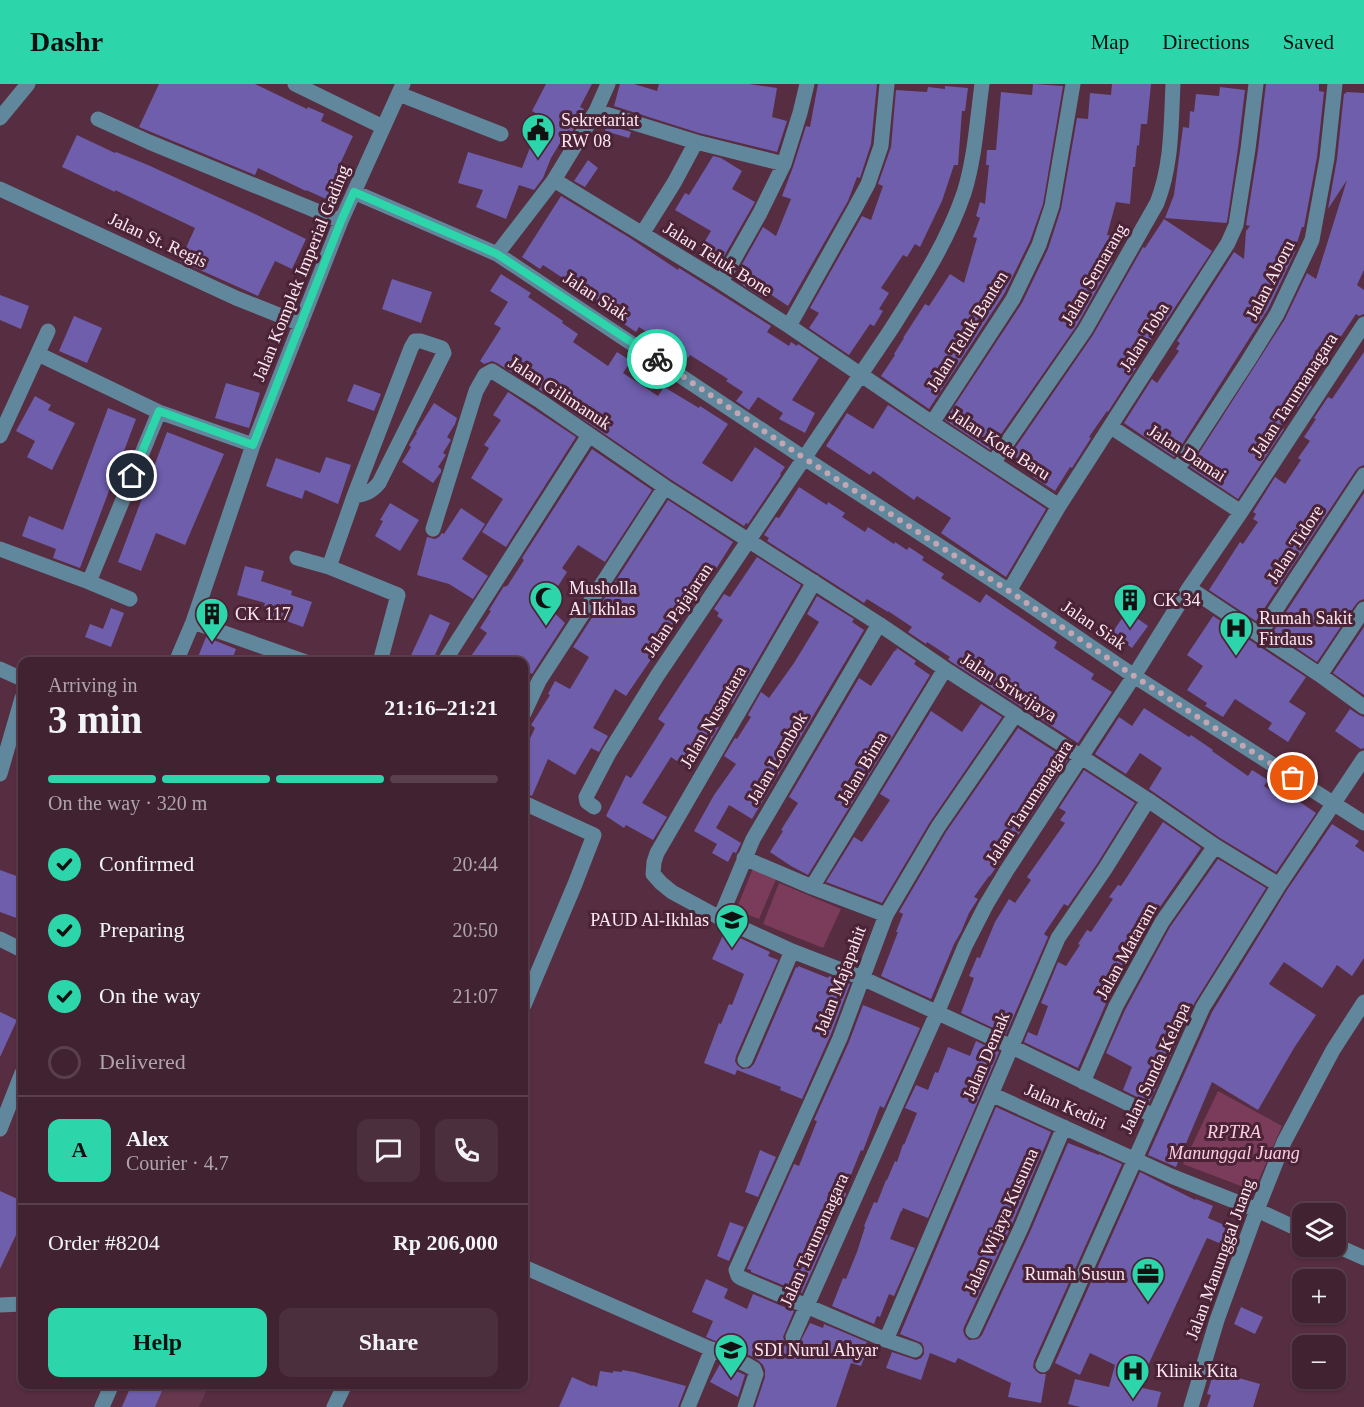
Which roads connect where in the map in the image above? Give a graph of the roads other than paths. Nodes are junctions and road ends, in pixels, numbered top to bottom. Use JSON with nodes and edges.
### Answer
{"nodes":[{"id":1,"x":28,"y":84,"type":"edge"},
{"id":2,"x":295,"y":84,"type":"edge"},
{"id":3,"x":608,"y":84,"type":"edge"},
{"id":4,"x":807,"y":84,"type":"edge"},
{"id":5,"x":887,"y":84,"type":"edge"},
{"id":6,"x":982,"y":84,"type":"edge"},
{"id":7,"x":1073,"y":84,"type":"edge"},
{"id":8,"x":1173,"y":84,"type":"edge"},
{"id":9,"x":1256,"y":84,"type":"edge"},
{"id":10,"x":1335,"y":84,"type":"edge"},
{"id":11,"x":401,"y":89,"type":"edge"},
{"id":12,"x":596,"y":111,"type":"junction"},
{"id":13,"x":0,"y":118,"type":"edge"},
{"id":14,"x":98,"y":119,"type":"dead end"},
{"id":15,"x":383,"y":127,"type":"junction"},
{"id":16,"x":501,"y":134,"type":"dead end"},
{"id":17,"x":696,"y":142,"type":"junction"},
{"id":18,"x":784,"y":165,"type":"junction"},
{"id":19,"x":554,"y":180,"type":"junction"},
{"id":20,"x":0,"y":189,"type":"edge"},
{"id":21,"x":354,"y":192,"type":"junction"},
{"id":22,"x":341,"y":221,"type":"junction"},
{"id":23,"x":642,"y":234,"type":"junction"},
{"id":24,"x":497,"y":254,"type":"junction"},
{"id":25,"x":721,"y":282,"type":"junction"},
{"id":26,"x":301,"y":324,"type":"junction"},
{"id":27,"x":1364,"y":324,"type":"edge"},
{"id":28,"x":789,"y":326,"type":"junction"},
{"id":29,"x":48,"y":331,"type":"dead end"},
{"id":30,"x":38,"y":354,"type":"junction"},
{"id":31,"x":860,"y":374,"type":"junction"},
{"id":32,"x":159,"y":411,"type":"junction"},
{"id":33,"x":932,"y":423,"type":"junction"},
{"id":34,"x":1111,"y":427,"type":"junction"},
{"id":35,"x":589,"y":435,"type":"junction"},
{"id":36,"x":0,"y":436,"type":"edge"},
{"id":37,"x":253,"y":445,"type":"junction"},
{"id":38,"x":804,"y":458,"type":"junction"},
{"id":39,"x":993,"y":463,"type":"junction"},
{"id":40,"x":1177,"y":470,"type":"junction"},
{"id":41,"x":1364,"y":475,"type":"edge"},
{"id":42,"x":665,"y":487,"type":"junction"},
{"id":43,"x":354,"y":496,"type":"junction"},
{"id":44,"x":1059,"y":506,"type":"junction"},
{"id":45,"x":1241,"y":512,"type":"junction"},
{"id":46,"x":433,"y":529,"type":"dead end"},
{"id":47,"x":748,"y":541,"type":"junction"},
{"id":48,"x":0,"y":549,"type":"edge"},
{"id":49,"x":297,"y":558,"type":"dead end"},
{"id":50,"x":329,"y":567,"type":"junction"},
{"id":51,"x":89,"y":582,"type":"junction"},
{"id":52,"x":814,"y":582,"type":"junction"},
{"id":53,"x":1189,"y":588,"type":"junction"},
{"id":54,"x":1009,"y":591,"type":"junction"},
{"id":55,"x":130,"y":599,"type":"dead end"},
{"id":56,"x":1364,"y":609,"type":"edge"},
{"id":57,"x":193,"y":622,"type":"junction"},
{"id":58,"x":879,"y":624,"type":"junction"},
{"id":59,"x":1258,"y":635,"type":"junction"},
{"id":60,"x":178,"y":657,"type":"edge"},
{"id":61,"x":292,"y":657,"type":"edge"},
{"id":62,"x":381,"y":657,"type":"edge"},
{"id":63,"x":447,"y":657,"type":"edge"},
{"id":64,"x":0,"y":669,"type":"edge"},
{"id":65,"x":945,"y":669,"type":"junction"},
{"id":66,"x":1320,"y":675,"type":"junction"},
{"id":67,"x":1134,"y":676,"type":"junction"},
{"id":68,"x":18,"y":677,"type":"edge"},
{"id":69,"x":528,"y":704,"type":"edge"},
{"id":70,"x":1364,"y":707,"type":"edge"},
{"id":71,"x":18,"y":712,"type":"edge"},
{"id":72,"x":1016,"y":715,"type":"junction"},
{"id":73,"x":1081,"y":757,"type":"junction"},
{"id":74,"x":1364,"y":758,"type":"edge"},
{"id":75,"x":0,"y":774,"type":"edge"},
{"id":76,"x":1148,"y":800,"type":"junction"},
{"id":77,"x":1333,"y":804,"type":"junction"},
{"id":78,"x":528,"y":805,"type":"edge"},
{"id":79,"x":594,"y":807,"type":"dead end"},
{"id":80,"x":1364,"y":823,"type":"edge"},
{"id":81,"x":1215,"y":846,"type":"junction"},
{"id":82,"x":744,"y":858,"type":"junction"},
{"id":83,"x":1279,"y":885,"type":"junction"},
{"id":84,"x":812,"y":887,"type":"junction"},
{"id":85,"x":886,"y":915,"type":"junction"},
{"id":86,"x":720,"y":918,"type":"junction"},
{"id":87,"x":0,"y":939,"type":"edge"},
{"id":88,"x":18,"y":948,"type":"edge"},
{"id":89,"x":792,"y":951,"type":"junction"},
{"id":90,"x":862,"y":978,"type":"junction"},
{"id":91,"x":528,"y":996,"type":"edge"},
{"id":92,"x":1364,"y":1002,"type":"edge"},
{"id":93,"x":937,"y":1013,"type":"junction"},
{"id":94,"x":1012,"y":1047,"type":"junction"},
{"id":95,"x":745,"y":1059,"type":"dead end"},
{"id":96,"x":1083,"y":1082,"type":"junction"},
{"id":97,"x":18,"y":1083,"type":"edge"},
{"id":98,"x":991,"y":1094,"type":"junction"},
{"id":99,"x":1154,"y":1116,"type":"junction"},
{"id":100,"x":1064,"y":1127,"type":"junction"},
{"id":101,"x":0,"y":1129,"type":"edge"},
{"id":102,"x":1135,"y":1158,"type":"junction"},
{"id":103,"x":1257,"y":1210,"type":"junction"},
{"id":104,"x":1292,"y":1226,"type":"edge"},
{"id":105,"x":1346,"y":1250,"type":"edge"},
{"id":106,"x":1364,"y":1258,"type":"edge"},
{"id":107,"x":528,"y":1269,"type":"edge"},
{"id":108,"x":18,"y":1304,"type":"edge"},
{"id":109,"x":0,"y":1305,"type":"edge"},
{"id":110,"x":807,"y":1307,"type":"junction"},
{"id":111,"x":973,"y":1331,"type":"dead end"},
{"id":112,"x":793,"y":1337,"type":"dead end"},
{"id":113,"x":886,"y":1340,"type":"junction"},
{"id":114,"x":712,"y":1349,"type":"junction"},
{"id":115,"x":915,"y":1350,"type":"dead end"},
{"id":116,"x":1043,"y":1365,"type":"dead end"},
{"id":117,"x":110,"y":1389,"type":"edge"},
{"id":118,"x":343,"y":1389,"type":"edge"},
{"id":119,"x":102,"y":1407,"type":"edge"},
{"id":120,"x":334,"y":1407,"type":"edge"},
{"id":121,"x":688,"y":1407,"type":"edge"},
{"id":122,"x":745,"y":1407,"type":"edge"},
{"id":123,"x":1191,"y":1407,"type":"edge"}],
"edges":[{"from":1,"to":13,"type":"street"},
{"from":2,"to":15,"type":"street"},
{"from":3,"to":12,"type":"street"},
{"from":4,"to":18,"type":"street"},
{"from":5,"to":28,"type":"street"},
{"from":6,"to":31,"type":"street"},
{"from":7,"to":33,"type":"street","name":"Jalan Teluk Banten"},
{"from":8,"to":39,"type":"street","name":"Jalan Semarang"},
{"from":9,"to":34,"type":"street","name":"Jalan Toba"},
{"from":10,"to":40,"type":"street","name":"Jalan Aboru"},
{"from":11,"to":15,"type":"street","name":"Jalan Komplek Imperial Gading"},
{"from":11,"to":16,"type":"street"},
{"from":12,"to":17,"type":"street"},
{"from":12,"to":19,"type":"street"},
{"from":14,"to":22,"type":"street"},
{"from":15,"to":21,"type":"street","name":"Jalan Komplek Imperial Gading"},
{"from":17,"to":18,"type":"street"},
{"from":17,"to":23,"type":"street"},
{"from":18,"to":25,"type":"street"},
{"from":19,"to":23,"type":"street","name":"Jalan Teluk Bone"},
{"from":19,"to":24,"type":"street"},
{"from":20,"to":26,"type":"street","name":"Jalan St. Regis"},
{"from":21,"to":22,"type":"street","name":"Jalan Komplek Imperial Gading"},
{"from":21,"to":24,"type":"street","name":"Jalan Siak"},
{"from":22,"to":26,"type":"street","name":"Jalan Komplek Imperial Gading"},
{"from":23,"to":25,"type":"street","name":"Jalan Teluk Bone"},
{"from":24,"to":38,"type":"street","name":"Jalan Siak"},
{"from":25,"to":28,"type":"street","name":"Jalan Teluk Bone"},
{"from":26,"to":37,"type":"street","name":"Jalan Komplek Imperial Gading"},
{"from":27,"to":45,"type":"street","name":"Jalan Tarumanagara"},
{"from":28,"to":31,"type":"street","name":"Jalan Teluk Bone"},
{"from":29,"to":30,"type":"street"},
{"from":30,"to":32,"type":"street"},
{"from":30,"to":36,"type":"street"},
{"from":31,"to":33,"type":"street","name":"Jalan Kota Baru"},
{"from":31,"to":38,"type":"street"},
{"from":32,"to":37,"type":"street"},
{"from":32,"to":51,"type":"street"},
{"from":33,"to":39,"type":"street","name":"Jalan Kota Baru"},
{"from":34,"to":40,"type":"street","name":"Jalan Damai"},
{"from":34,"to":44,"type":"street","name":"Jalan Toba"},
{"from":35,"to":42,"type":"street","name":"Jalan Gilimanuk"},
{"from":35,"to":46,"type":"street","name":"Jalan Gilimanuk"},
{"from":35,"to":63,"type":"street"},
{"from":37,"to":57,"type":"street","name":"Jalan Komplek Imperial Gading"},
{"from":38,"to":47,"type":"street","name":"Jalan Pajajaran"},
{"from":38,"to":54,"type":"street","name":"Jalan Siak"},
{"from":39,"to":44,"type":"street","name":"Jalan Kota Baru"},
{"from":40,"to":45,"type":"street","name":"Jalan Damai"},
{"from":41,"to":59,"type":"street","name":"Jalan Tidore"},
{"from":42,"to":47,"type":"street","name":"Jalan Gilimanuk"},
{"from":42,"to":69,"type":"street"},
{"from":43,"to":43,"type":"street"},
{"from":43,"to":50,"type":"street"},
{"from":44,"to":54,"type":"street","name":"Jalan Toba"},
{"from":45,"to":53,"type":"street","name":"Jalan Tarumanagara"},
{"from":47,"to":52,"type":"street","name":"Jalan Sriwijaya"},
{"from":47,"to":79,"type":"street","name":"Jalan Pajajaran"},
{"from":48,"to":51,"type":"street"},
{"from":49,"to":50,"type":"street"},
{"from":50,"to":62,"type":"street"},
{"from":51,"to":55,"type":"street"},
{"from":52,"to":58,"type":"street","name":"Jalan Sriwijaya"},
{"from":52,"to":86,"type":"street","name":"Jalan Nusantara"},
{"from":53,"to":59,"type":"street"},
{"from":53,"to":67,"type":"street","name":"Jalan Tarumanagara"},
{"from":54,"to":67,"type":"street","name":"Jalan Siak"},
{"from":56,"to":66,"type":"street"},
{"from":57,"to":60,"type":"street","name":"Jalan Komplek Imperial Gading"},
{"from":57,"to":61,"type":"street"},
{"from":58,"to":65,"type":"street","name":"Jalan Sriwijaya"},
{"from":58,"to":82,"type":"street","name":"Jalan Lombok"},
{"from":59,"to":66,"type":"street"},
{"from":64,"to":68,"type":"street"},
{"from":65,"to":72,"type":"street","name":"Jalan Sriwijaya"},
{"from":65,"to":84,"type":"street","name":"Jalan Bima"},
{"from":66,"to":70,"type":"street"},
{"from":67,"to":73,"type":"street","name":"Jalan Tarumanagara"},
{"from":67,"to":77,"type":"street","name":"Jalan Siak"},
{"from":71,"to":75,"type":"street"},
{"from":72,"to":73,"type":"street","name":"Jalan Sriwijaya"},
{"from":72,"to":85,"type":"street","name":"Jalan Majapahit"},
{"from":73,"to":76,"type":"street","name":"Jalan Sriwijaya"},
{"from":73,"to":93,"type":"street","name":"Jalan Tarumanagara"},
{"from":74,"to":77,"type":"street","name":"Jalan Sunda Kelapa"},
{"from":76,"to":81,"type":"street","name":"Jalan Sriwijaya"},
{"from":76,"to":94,"type":"street","name":"Jalan Demak"},
{"from":77,"to":80,"type":"street","name":"Jalan Siak"},
{"from":77,"to":83,"type":"street","name":"Jalan Sunda Kelapa"},
{"from":78,"to":91,"type":"street"},
{"from":81,"to":83,"type":"street","name":"Jalan Sriwijaya"},
{"from":81,"to":96,"type":"street","name":"Jalan Mataram"},
{"from":82,"to":84,"type":"street"},
{"from":82,"to":86,"type":"street","name":"Jalan Lombok"},
{"from":83,"to":99,"type":"street","name":"Jalan Sunda Kelapa"},
{"from":84,"to":85,"type":"street"},
{"from":85,"to":90,"type":"street","name":"Jalan Majapahit"},
{"from":86,"to":89,"type":"street"},
{"from":87,"to":88,"type":"street"},
{"from":89,"to":90,"type":"street"},
{"from":89,"to":95,"type":"street"},
{"from":90,"to":93,"type":"street"},
{"from":90,"to":110,"type":"street","name":"Jalan Majapahit"},
{"from":92,"to":103,"type":"street","name":"Jalan Manunggal Juang"},
{"from":93,"to":94,"type":"street"},
{"from":93,"to":110,"type":"street","name":"Jalan Tarumanagara"},
{"from":94,"to":96,"type":"street"},
{"from":94,"to":98,"type":"street","name":"Jalan Demak"},
{"from":96,"to":99,"type":"street"},
{"from":97,"to":101,"type":"street"},
{"from":98,"to":100,"type":"street","name":"Jalan Kediri"},
{"from":98,"to":113,"type":"street","name":"Jalan Demak"},
{"from":99,"to":102,"type":"street","name":"Jalan Sunda Kelapa"},
{"from":100,"to":102,"type":"street","name":"Jalan Kediri"},
{"from":100,"to":111,"type":"street","name":"Jalan Wijaya Kusuma"},
{"from":102,"to":103,"type":"street","name":"Jalan Kediri"},
{"from":102,"to":116,"type":"street","name":"Jalan Sunda Kelapa"},
{"from":103,"to":104,"type":"street","name":"Jalan Kediri"},
{"from":103,"to":123,"type":"street","name":"Jalan Manunggal Juang"},
{"from":105,"to":106,"type":"street"},
{"from":107,"to":114,"type":"street"},
{"from":108,"to":109,"type":"street"},
{"from":110,"to":112,"type":"street","name":"Jalan Tarumanagara"},
{"from":110,"to":113,"type":"street"},
{"from":113,"to":115,"type":"street"},
{"from":114,"to":121,"type":"street"},
{"from":114,"to":122,"type":"street"},
{"from":117,"to":119,"type":"street"},
{"from":118,"to":120,"type":"street"}]}
